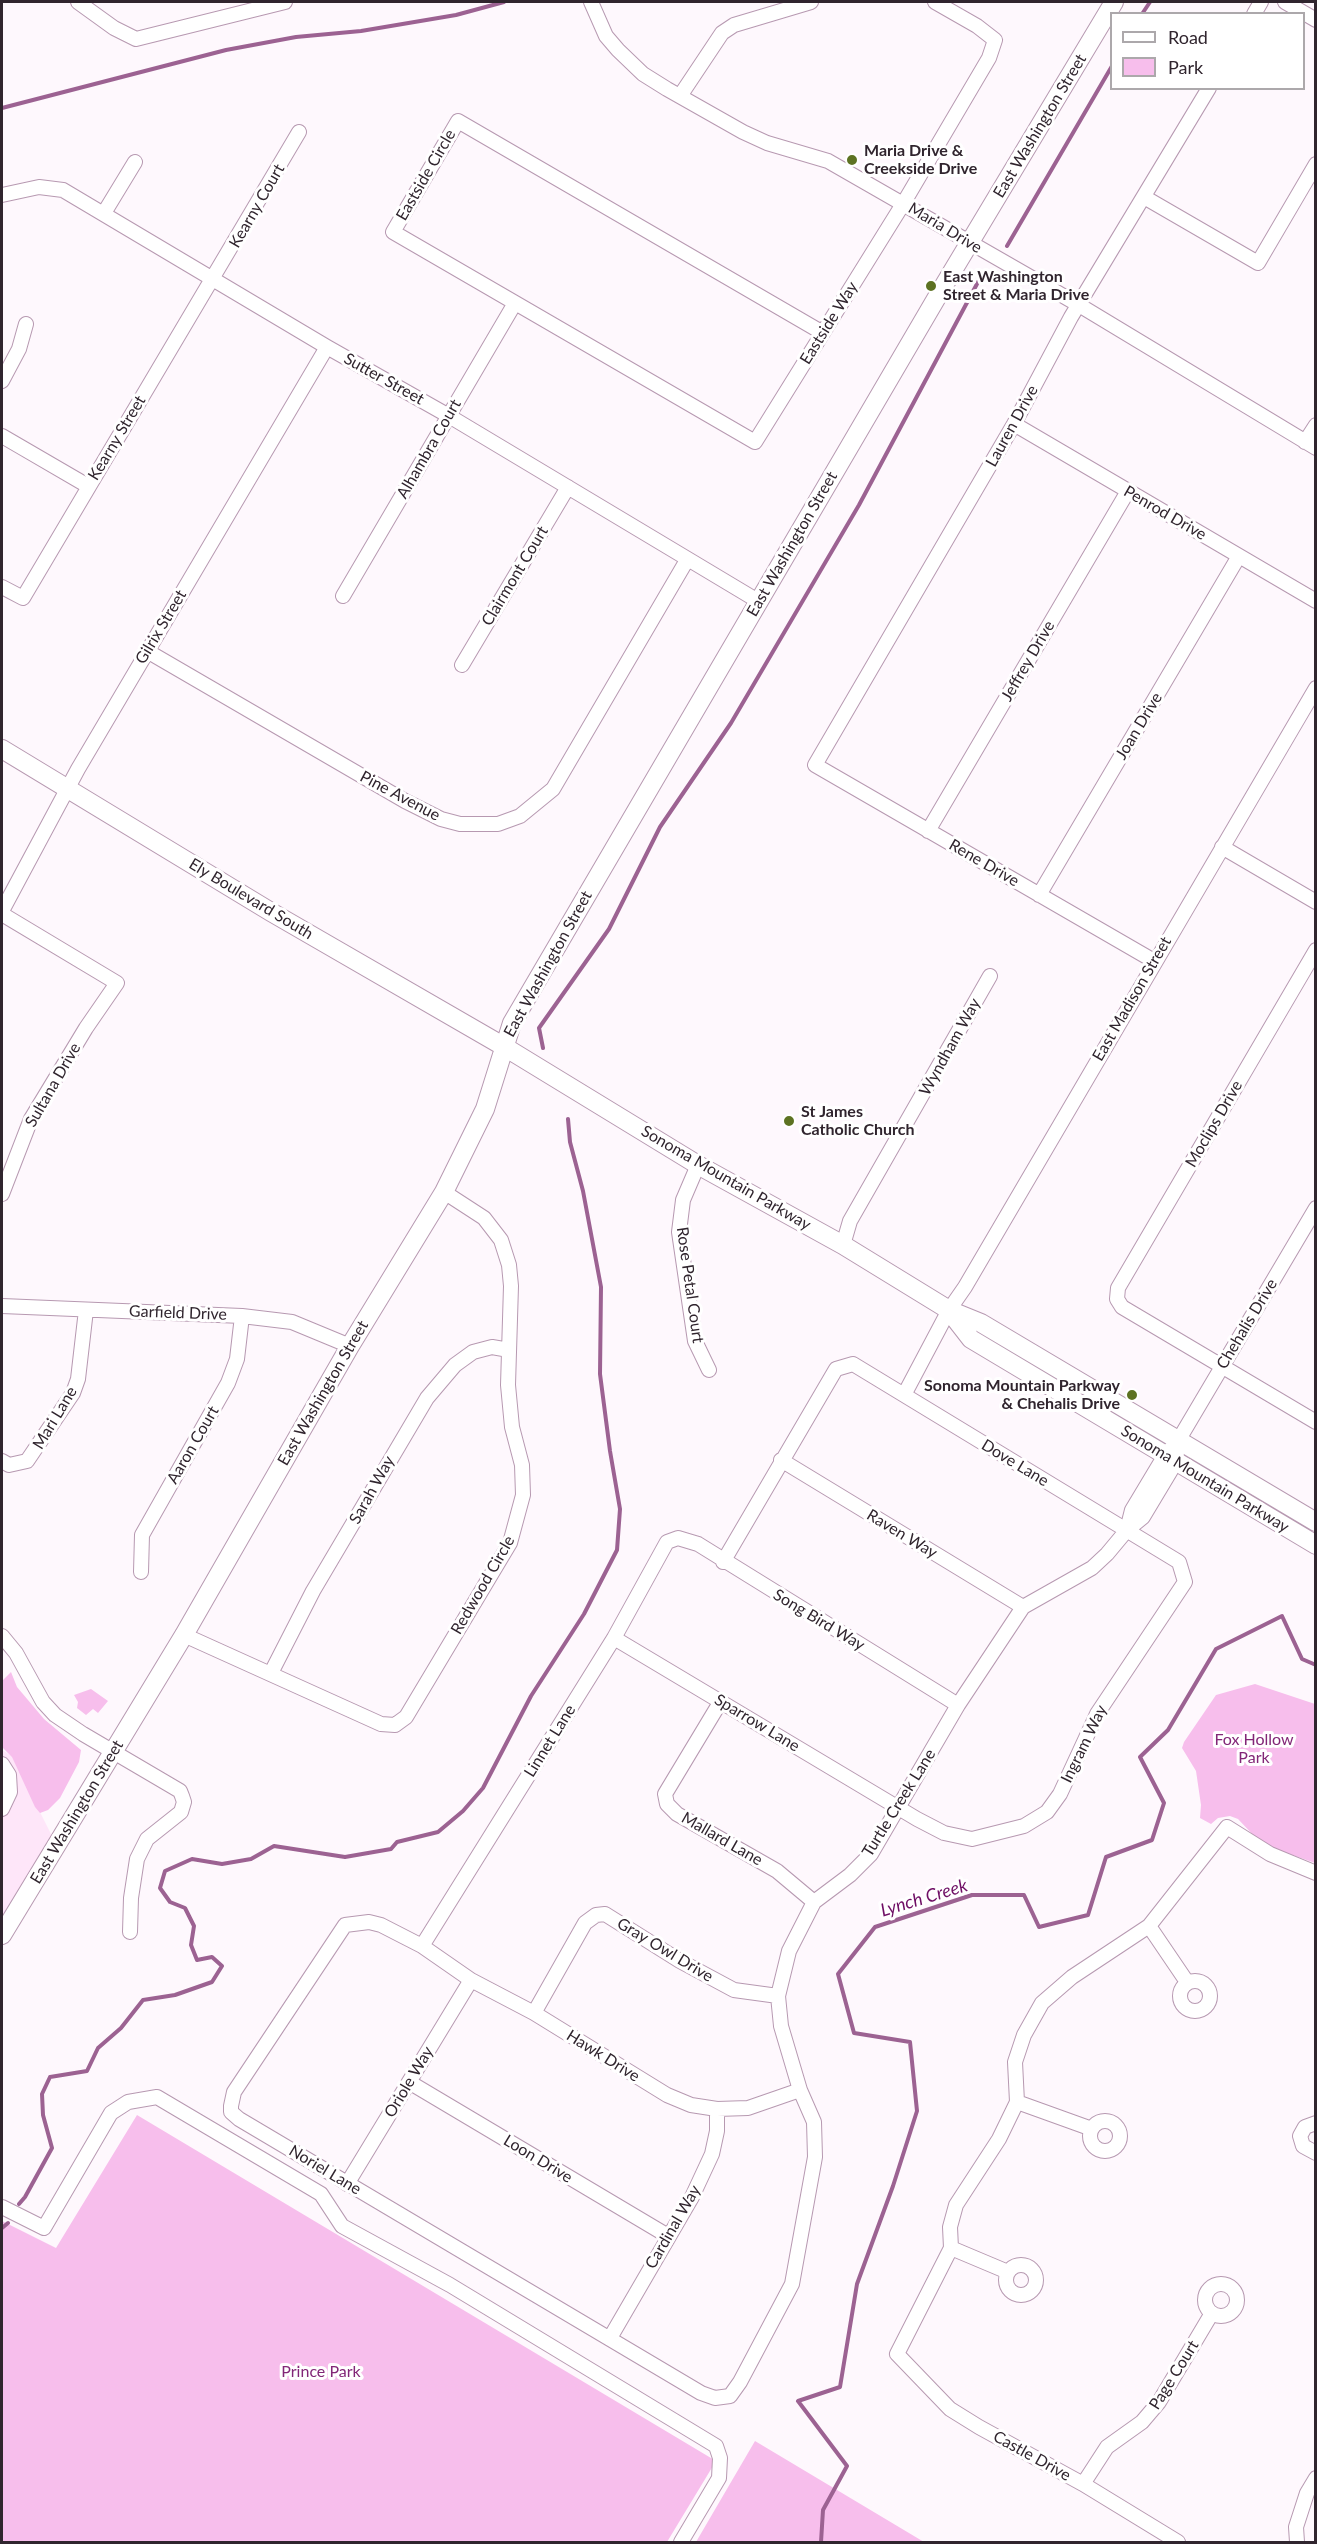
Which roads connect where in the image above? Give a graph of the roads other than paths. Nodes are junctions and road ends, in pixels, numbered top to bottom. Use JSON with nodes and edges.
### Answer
{"nodes":[{"id":1,"x":78,"y":2,"type":"edge"},
{"id":2,"x":285,"y":2,"type":"edge"},
{"id":3,"x":591,"y":2,"type":"edge"},
{"id":4,"x":811,"y":2,"type":"edge"},
{"id":5,"x":935,"y":2,"type":"edge"},
{"id":6,"x":1114,"y":2,"type":"edge"},
{"id":7,"x":1284,"y":2,"type":"edge"},
{"id":8,"x":1302,"y":12,"type":"edge"},
{"id":9,"x":1208,"y":90,"type":"edge"},
{"id":10,"x":680,"y":96,"type":"junction"},
{"id":11,"x":299,"y":132,"type":"dead end"},
{"id":12,"x":135,"y":162,"type":"dead end"},
{"id":13,"x":1316,"y":164,"type":"edge"},
{"id":14,"x":2,"y":195,"type":"edge"},
{"id":15,"x":1144,"y":197,"type":"junction"},
{"id":16,"x":903,"y":204,"type":"junction"},
{"id":17,"x":104,"y":213,"type":"junction"},
{"id":18,"x":970,"y":244,"type":"junction"},
{"id":19,"x":214,"y":279,"type":"junction"},
{"id":20,"x":515,"y":303,"type":"junction"},
{"id":21,"x":1079,"y":305,"type":"junction"},
{"id":22,"x":26,"y":324,"type":"dead end"},
{"id":23,"x":823,"y":333,"type":"junction"},
{"id":24,"x":327,"y":347,"type":"junction"},
{"id":25,"x":2,"y":381,"type":"edge"},
{"id":26,"x":449,"y":416,"type":"junction"},
{"id":27,"x":1014,"y":424,"type":"junction"},
{"id":28,"x":1316,"y":425,"type":"edge"},
{"id":29,"x":2,"y":435,"type":"edge"},
{"id":30,"x":755,"y":442,"type":"joint"},
{"id":31,"x":1310,"y":445,"type":"edge"},
{"id":32,"x":88,"y":486,"type":"junction"},
{"id":33,"x":568,"y":487,"type":"junction"},
{"id":34,"x":1128,"y":491,"type":"junction"},
{"id":35,"x":1239,"y":556,"type":"junction"},
{"id":36,"x":687,"y":560,"type":"junction"},
{"id":37,"x":2,"y":587,"type":"edge"},
{"id":38,"x":343,"y":596,"type":"dead end"},
{"id":39,"x":759,"y":601,"type":"junction"},
{"id":40,"x":1316,"y":601,"type":"edge"},
{"id":41,"x":147,"y":651,"type":"junction"},
{"id":42,"x":462,"y":665,"type":"dead end"},
{"id":43,"x":1316,"y":688,"type":"edge"},
{"id":44,"x":2,"y":749,"type":"edge"},
{"id":45,"x":815,"y":765,"type":"joint"},
{"id":46,"x":68,"y":788,"type":"junction"},
{"id":47,"x":928,"y":831,"type":"junction"},
{"id":48,"x":1222,"y":847,"type":"junction"},
{"id":49,"x":1040,"y":895,"type":"junction"},
{"id":50,"x":1316,"y":902,"type":"edge"},
{"id":51,"x":2,"y":913,"type":"edge"},
{"id":52,"x":1316,"y":950,"type":"edge"},
{"id":53,"x":1154,"y":961,"type":"junction"},
{"id":54,"x":990,"y":976,"type":"dead end"},
{"id":55,"x":503,"y":1046,"type":"junction"},
{"id":56,"x":698,"y":1165,"type":"junction"},
{"id":57,"x":444,"y":1192,"type":"junction"},
{"id":58,"x":2,"y":1194,"type":"edge"},
{"id":59,"x":1316,"y":1208,"type":"edge"},
{"id":60,"x":843,"y":1245,"type":"junction"},
{"id":61,"x":2,"y":1306,"type":"edge"},
{"id":62,"x":86,"y":1310,"type":"junction"},
{"id":63,"x":949,"y":1310,"type":"junction"},
{"id":64,"x":242,"y":1316,"type":"junction"},
{"id":65,"x":350,"y":1346,"type":"junction"},
{"id":66,"x":509,"y":1350,"type":"junction"},
{"id":67,"x":1223,"y":1365,"type":"junction"},
{"id":68,"x":709,"y":1370,"type":"dead end"},
{"id":69,"x":904,"y":1395,"type":"junction"},
{"id":70,"x":1316,"y":1422,"type":"edge"},
{"id":71,"x":1178,"y":1441,"type":"junction"},
{"id":72,"x":1170,"y":1459,"type":"junction"},
{"id":73,"x":2,"y":1461,"type":"edge"},
{"id":74,"x":781,"y":1461,"type":"junction"},
{"id":75,"x":1316,"y":1522,"type":"edge"},
{"id":76,"x":1127,"y":1530,"type":"junction"},
{"id":77,"x":678,"y":1538,"type":"joint"},
{"id":78,"x":1316,"y":1545,"type":"edge"},
{"id":79,"x":723,"y":1562,"type":"junction"},
{"id":80,"x":141,"y":1572,"type":"dead end"},
{"id":81,"x":1023,"y":1607,"type":"junction"},
{"id":82,"x":184,"y":1635,"type":"junction"},
{"id":83,"x":2,"y":1636,"type":"edge"},
{"id":84,"x":615,"y":1638,"type":"junction"},
{"id":85,"x":271,"y":1673,"type":"junction"},
{"id":86,"x":721,"y":1701,"type":"junction"},
{"id":87,"x":958,"y":1705,"type":"junction"},
{"id":88,"x":114,"y":1751,"type":"junction"},
{"id":89,"x":2,"y":1764,"type":"edge"},
{"id":90,"x":899,"y":1808,"type":"junction"},
{"id":91,"x":2,"y":1809,"type":"edge"},
{"id":92,"x":1316,"y":1873,"type":"edge"},
{"id":93,"x":814,"y":1902,"type":"junction"},
{"id":94,"x":345,"y":1925,"type":"joint"},
{"id":95,"x":1149,"y":1926,"type":"junction"},
{"id":96,"x":130,"y":1932,"type":"dead end"},
{"id":97,"x":2,"y":1935,"type":"edge"},
{"id":98,"x":422,"y":1946,"type":"junction"},
{"id":99,"x":471,"y":1980,"type":"junction"},
{"id":100,"x":1188,"y":1982,"type":"dead end"},
{"id":101,"x":778,"y":1996,"type":"junction"},
{"id":102,"x":534,"y":2013,"type":"junction"},
{"id":103,"x":409,"y":2082,"type":"junction"},
{"id":104,"x":800,"y":2090,"type":"junction"},
{"id":105,"x":1017,"y":2102,"type":"junction"},
{"id":106,"x":717,"y":2109,"type":"junction"},
{"id":107,"x":1316,"y":2122,"type":"edge"},
{"id":108,"x":1092,"y":2129,"type":"dead end"},
{"id":109,"x":1316,"y":2153,"type":"edge"},
{"id":110,"x":347,"y":2184,"type":"junction"},
{"id":111,"x":2,"y":2207,"type":"edge"},
{"id":112,"x":668,"y":2236,"type":"junction"},
{"id":113,"x":951,"y":2248,"type":"junction"},
{"id":114,"x":1008,"y":2272,"type":"dead end"},
{"id":115,"x":1212,"y":2313,"type":"dead end"},
{"id":116,"x":610,"y":2338,"type":"junction"},
{"id":117,"x":1316,"y":2478,"type":"edge"},
{"id":118,"x":1083,"y":2484,"type":"junction"},
{"id":119,"x":681,"y":2542,"type":"edge"},
{"id":120,"x":1178,"y":2542,"type":"edge"},
{"id":121,"x":1297,"y":2542,"type":"edge"}],
"edges":[{"from":1,"to":2,"type":"street"},
{"from":3,"to":10,"type":"street","name":"Maria Drive"},
{"from":4,"to":10,"type":"street"},
{"from":5,"to":16,"type":"street","name":"Eastside Way"},
{"from":6,"to":18,"type":"main road","name":"East Washington Street"},
{"from":7,"to":8,"type":"street"},
{"from":9,"to":15,"type":"street","name":"Lauren Drive"},
{"from":10,"to":16,"type":"street","name":"Maria Drive"},
{"from":11,"to":19,"type":"street","name":"Kearny Court"},
{"from":12,"to":17,"type":"street"},
{"from":13,"to":15,"type":"street"},
{"from":14,"to":17,"type":"street","name":"Sutter Street"},
{"from":15,"to":21,"type":"street","name":"Lauren Drive"},
{"from":16,"to":18,"type":"street","name":"Maria Drive"},
{"from":16,"to":23,"type":"street","name":"Eastside Way"},
{"from":17,"to":19,"type":"street","name":"Sutter Street"},
{"from":18,"to":21,"type":"street","name":"Maria Drive"},
{"from":18,"to":39,"type":"main road","name":"East Washington Street"},
{"from":19,"to":24,"type":"street","name":"Sutter Street"},
{"from":19,"to":32,"type":"street","name":"Kearny Street"},
{"from":20,"to":23,"type":"street","name":"Eastside Circle"},
{"from":20,"to":26,"type":"street","name":"Alhambra Court"},
{"from":20,"to":30,"type":"street","name":"Eastside Circle"},
{"from":21,"to":27,"type":"street","name":"Lauren Drive"},
{"from":21,"to":31,"type":"street","name":"Maria Drive"},
{"from":22,"to":25,"type":"street"},
{"from":23,"to":30,"type":"street","name":"Eastside Way"},
{"from":24,"to":26,"type":"street","name":"Sutter Street"},
{"from":24,"to":41,"type":"street","name":"Gilrix Street"},
{"from":26,"to":33,"type":"street","name":"Sutter Street"},
{"from":26,"to":38,"type":"street","name":"Alhambra Court"},
{"from":27,"to":34,"type":"street","name":"Penrod Drive"},
{"from":27,"to":45,"type":"street","name":"Lauren Drive"},
{"from":28,"to":31,"type":"street"},
{"from":29,"to":32,"type":"street"},
{"from":32,"to":37,"type":"street","name":"Kearny Street"},
{"from":33,"to":36,"type":"street","name":"Sutter Street"},
{"from":33,"to":42,"type":"street","name":"Clairmont Court"},
{"from":34,"to":35,"type":"street","name":"Penrod Drive"},
{"from":34,"to":47,"type":"street","name":"Jeffrey Drive"},
{"from":35,"to":40,"type":"street","name":"Penrod Drive"},
{"from":35,"to":49,"type":"street","name":"Joan Drive"},
{"from":36,"to":39,"type":"street","name":"Sutter Street"},
{"from":36,"to":41,"type":"street","name":"Pine Avenue"},
{"from":39,"to":55,"type":"main road","name":"East Washington Street"},
{"from":41,"to":46,"type":"street","name":"Gilrix Street"},
{"from":43,"to":48,"type":"street","name":"East Madison Street"},
{"from":44,"to":46,"type":"main road","name":"Ely Boulevard South"},
{"from":45,"to":47,"type":"street","name":"Rene Drive"},
{"from":46,"to":51,"type":"street","name":"Gilrix Street"},
{"from":46,"to":55,"type":"main road","name":"Ely Boulevard South"},
{"from":47,"to":49,"type":"street","name":"Rene Drive"},
{"from":48,"to":50,"type":"street"},
{"from":48,"to":53,"type":"street","name":"East Madison Street"},
{"from":49,"to":53,"type":"street","name":"Rene Drive"},
{"from":51,"to":58,"type":"street","name":"Sultana Drive"},
{"from":52,"to":67,"type":"street","name":"Moclips Drive"},
{"from":53,"to":63,"type":"street","name":"East Madison Street"},
{"from":54,"to":60,"type":"street","name":"Wyndham Way"},
{"from":55,"to":56,"type":"main road","name":"Sonoma Mountain Parkway"},
{"from":55,"to":57,"type":"main road","name":"East Washington Street"},
{"from":56,"to":60,"type":"main road","name":"Sonoma Mountain Parkway"},
{"from":56,"to":68,"type":"street","name":"Rose Petal Court"},
{"from":57,"to":65,"type":"main road","name":"East Washington Street"},
{"from":57,"to":66,"type":"street","name":"Redwood Circle"},
{"from":59,"to":67,"type":"street","name":"Chehalis Drive"},
{"from":60,"to":63,"type":"main road","name":"Sonoma Mountain Parkway"},
{"from":61,"to":62,"type":"street","name":"Garfield Drive"},
{"from":62,"to":64,"type":"street","name":"Garfield Drive"},
{"from":62,"to":73,"type":"street","name":"Mari Lane"},
{"from":63,"to":69,"type":"street"},
{"from":63,"to":71,"type":"main road","name":"Sonoma Mountain Parkway"},
{"from":63,"to":72,"type":"main road","name":"Sonoma Mountain Parkway"},
{"from":64,"to":65,"type":"street","name":"Garfield Drive"},
{"from":64,"to":80,"type":"street","name":"Aaron Court"},
{"from":65,"to":82,"type":"main road","name":"East Washington Street"},
{"from":66,"to":85,"type":"street","name":"Sarah Way"},
{"from":66,"to":85,"type":"street","name":"Redwood Circle"},
{"from":67,"to":70,"type":"street"},
{"from":67,"to":71,"type":"street","name":"Chehalis Drive"},
{"from":69,"to":74,"type":"street"},
{"from":69,"to":76,"type":"street","name":"Dove Lane"},
{"from":71,"to":72,"type":"street","name":"Turtle Creek Lane"},
{"from":71,"to":75,"type":"main road","name":"Sonoma Mountain Parkway"},
{"from":72,"to":76,"type":"street","name":"Turtle Creek Lane"},
{"from":72,"to":78,"type":"main road","name":"Sonoma Mountain Parkway"},
{"from":74,"to":79,"type":"street"},
{"from":74,"to":81,"type":"street","name":"Raven Way"},
{"from":76,"to":81,"type":"street","name":"Turtle Creek Lane"},
{"from":76,"to":90,"type":"street","name":"Ingram Way"},
{"from":77,"to":79,"type":"street","name":"Song Bird Way"},
{"from":77,"to":84,"type":"street","name":"Linnet Lane"},
{"from":79,"to":87,"type":"street","name":"Song Bird Way"},
{"from":81,"to":87,"type":"street","name":"Turtle Creek Lane"},
{"from":82,"to":85,"type":"street","name":"Redwood Circle"},
{"from":82,"to":88,"type":"main road","name":"East Washington Street"},
{"from":83,"to":88,"type":"street"},
{"from":84,"to":86,"type":"street","name":"Sparrow Lane"},
{"from":84,"to":98,"type":"street","name":"Linnet Lane"},
{"from":86,"to":90,"type":"street","name":"Sparrow Lane"},
{"from":86,"to":93,"type":"street","name":"Mallard Lane"},
{"from":87,"to":90,"type":"street","name":"Turtle Creek Lane"},
{"from":88,"to":96,"type":"street"},
{"from":88,"to":97,"type":"main road","name":"East Washington Street"},
{"from":89,"to":91,"type":"street"},
{"from":90,"to":93,"type":"street","name":"Turtle Creek Lane"},
{"from":92,"to":95,"type":"street"},
{"from":93,"to":101,"type":"street","name":"Turtle Creek Lane"},
{"from":94,"to":98,"type":"street","name":"Hawk Drive"},
{"from":94,"to":110,"type":"street","name":"Noriel Lane"},
{"from":95,"to":100,"type":"street"},
{"from":95,"to":105,"type":"street"},
{"from":98,"to":99,"type":"street","name":"Hawk Drive"},
{"from":99,"to":102,"type":"street","name":"Hawk Drive"},
{"from":99,"to":103,"type":"street","name":"Oriole Way"},
{"from":101,"to":102,"type":"street","name":"Gray Owl Drive"},
{"from":101,"to":104,"type":"street","name":"Turtle Creek Lane"},
{"from":102,"to":106,"type":"street","name":"Hawk Drive"},
{"from":103,"to":110,"type":"street","name":"Oriole Way"},
{"from":103,"to":112,"type":"street","name":"Loon Drive"},
{"from":104,"to":106,"type":"street","name":"Hawk Drive"},
{"from":104,"to":116,"type":"street","name":"Turtle Creek Lane"},
{"from":105,"to":108,"type":"street"},
{"from":105,"to":113,"type":"street"},
{"from":106,"to":112,"type":"street","name":"Cardinal Way"},
{"from":107,"to":109,"type":"street"},
{"from":110,"to":116,"type":"street","name":"Noriel Lane"},
{"from":111,"to":119,"type":"street"},
{"from":112,"to":116,"type":"street","name":"Cardinal Way"},
{"from":113,"to":114,"type":"street"},
{"from":113,"to":118,"type":"street","name":"Castle Drive"},
{"from":115,"to":118,"type":"street","name":"Page Court"},
{"from":117,"to":121,"type":"street"},
{"from":118,"to":120,"type":"street","name":"Castle Drive"}]}
